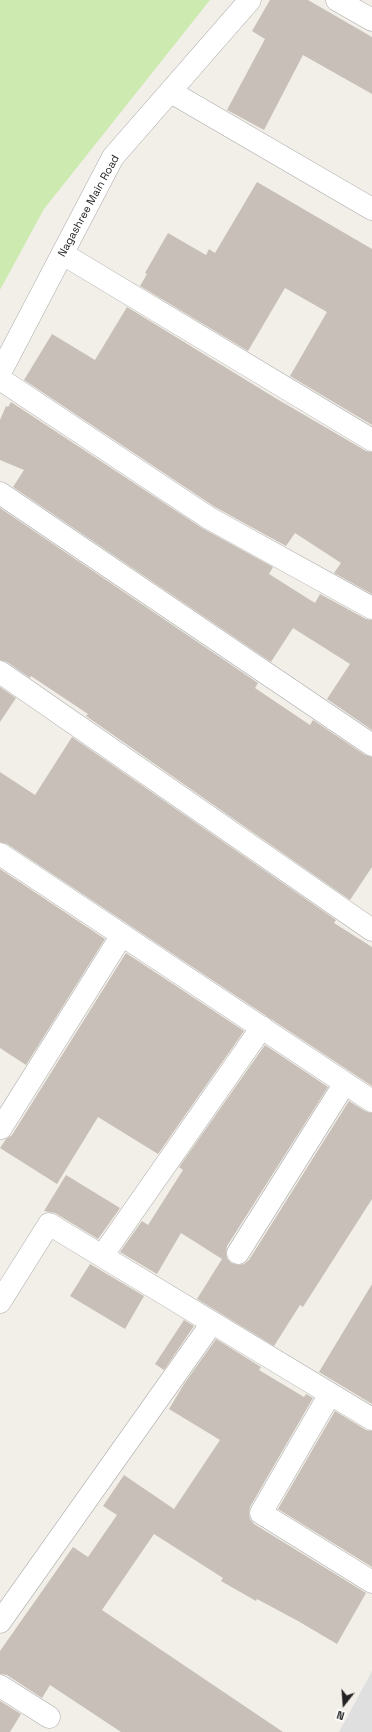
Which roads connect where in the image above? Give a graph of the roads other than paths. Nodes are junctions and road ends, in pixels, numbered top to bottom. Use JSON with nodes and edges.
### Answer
{"nodes":[{"id":1,"x":250,"y":0,"type":"edge"},
{"id":2,"x":337,"y":0,"type":"edge"},
{"id":3,"x":372,"y":20,"type":"edge"},
{"id":4,"x":171,"y":92,"type":"junction"},
{"id":5,"x":372,"y":209,"type":"edge"},
{"id":6,"x":62,"y":254,"type":"junction"},
{"id":7,"x":0,"y":373,"type":"edge"},
{"id":8,"x":0,"y":379,"type":"edge"},
{"id":9,"x":372,"y":440,"type":"edge"},
{"id":10,"x":0,"y":493,"type":"edge"},
{"id":11,"x":372,"y":608,"type":"edge"},
{"id":12,"x":0,"y":672,"type":"edge"},
{"id":13,"x":372,"y":745,"type":"edge"},
{"id":14,"x":0,"y":854,"type":"edge"},
{"id":15,"x":372,"y":930,"type":"edge"},
{"id":16,"x":122,"y":935,"type":"junction"},
{"id":17,"x":262,"y":1027,"type":"junction"},
{"id":18,"x":345,"y":1083,"type":"junction"},
{"id":19,"x":372,"y":1101,"type":"edge"},
{"id":20,"x":1,"y":1128,"type":"edge"},
{"id":21,"x":238,"y":1253,"type":"dead end"},
{"id":22,"x":102,"y":1256,"type":"junction"},
{"id":23,"x":0,"y":1302,"type":"edge"},
{"id":24,"x":212,"y":1323,"type":"junction"},
{"id":25,"x":330,"y":1394,"type":"junction"},
{"id":26,"x":372,"y":1419,"type":"edge"},
{"id":27,"x":372,"y":1582,"type":"edge"},
{"id":28,"x":0,"y":1622,"type":"edge"},
{"id":29,"x":0,"y":1686,"type":"edge"},
{"id":30,"x":49,"y":1717,"type":"dead end"}],
"edges":[{"from":1,"to":4,"type":"street","name":"Nagashree Main Road"},
{"from":2,"to":3,"type":"street"},
{"from":4,"to":5,"type":"street"},
{"from":4,"to":6,"type":"street","name":"Nagashree Main Road"},
{"from":6,"to":7,"type":"street","name":"Nagashree Main Road"},
{"from":6,"to":9,"type":"street"},
{"from":8,"to":11,"type":"street"},
{"from":10,"to":13,"type":"street"},
{"from":12,"to":15,"type":"street"},
{"from":14,"to":16,"type":"street"},
{"from":16,"to":17,"type":"street"},
{"from":16,"to":20,"type":"street"},
{"from":17,"to":18,"type":"street"},
{"from":17,"to":22,"type":"street"},
{"from":18,"to":19,"type":"street"},
{"from":18,"to":21,"type":"street"},
{"from":22,"to":23,"type":"street"},
{"from":22,"to":24,"type":"street"},
{"from":24,"to":25,"type":"street"},
{"from":24,"to":28,"type":"street"},
{"from":25,"to":26,"type":"street"},
{"from":25,"to":27,"type":"street"},
{"from":29,"to":30,"type":"street"}]}
